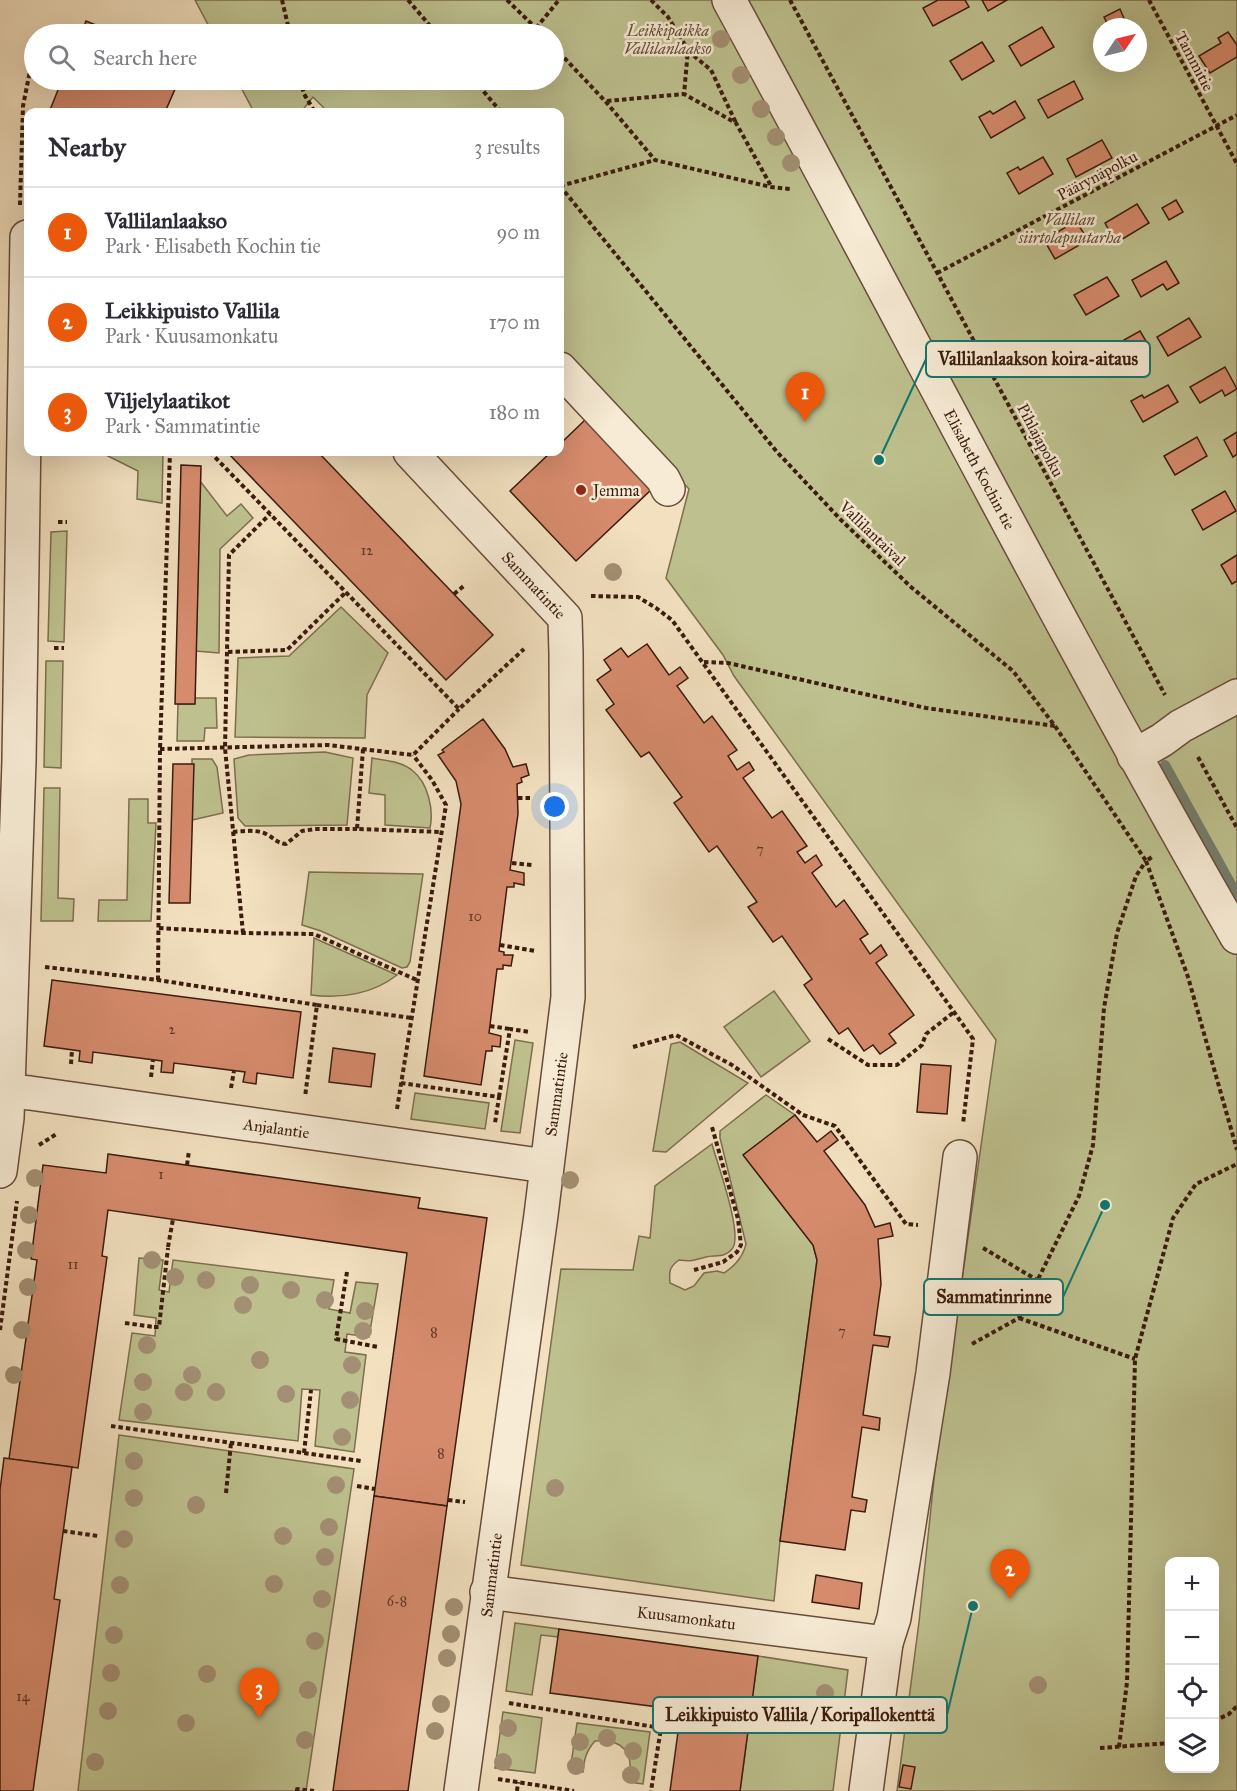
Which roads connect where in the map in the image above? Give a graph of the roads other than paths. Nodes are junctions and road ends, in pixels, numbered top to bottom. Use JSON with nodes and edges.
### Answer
{"nodes":[{"id":1,"x":729,"y":0,"type":"edge"},
{"id":2,"x":19,"y":229,"type":"edge"},
{"id":3,"x":564,"y":373,"type":"edge"},
{"id":4,"x":414,"y":456,"type":"edge"},
{"id":5,"x":668,"y":489,"type":"dead end"},
{"id":6,"x":1237,"y":696,"type":"edge"},
{"id":7,"x":1134,"y":756,"type":"junction"},
{"id":8,"x":7,"y":927,"type":"edge"},
{"id":9,"x":1237,"y":937,"type":"edge"},
{"id":10,"x":7,"y":1091,"type":"junction"},
{"id":11,"x":960,"y":1157,"type":"road end"},
{"id":12,"x":546,"y":1166,"type":"junction"},
{"id":13,"x":0,"y":1171,"type":"edge"},
{"id":14,"x":487,"y":1592,"type":"junction"},
{"id":15,"x":886,"y":1643,"type":"junction"},
{"id":16,"x":461,"y":1791,"type":"edge"},
{"id":17,"x":866,"y":1791,"type":"edge"}],
"edges":[{"from":1,"to":7,"type":"street","name":"Elisabeth Kochin tie"},
{"from":2,"to":8,"type":"street"},
{"from":3,"to":5,"type":"street"},
{"from":4,"to":12,"type":"street","name":"Sammatintie"},
{"from":6,"to":7,"type":"street"},
{"from":7,"to":9,"type":"street","name":"Elisabeth Kochin tie"},
{"from":8,"to":10,"type":"street"},
{"from":10,"to":12,"type":"street","name":"Anjalantie"},
{"from":10,"to":13,"type":"street"},
{"from":11,"to":15,"type":"street"},
{"from":12,"to":14,"type":"street","name":"Sammatintie"},
{"from":14,"to":15,"type":"street","name":"Kuusamonkatu"},
{"from":14,"to":16,"type":"street","name":"Sammatintie"},
{"from":15,"to":17,"type":"street"}]}
